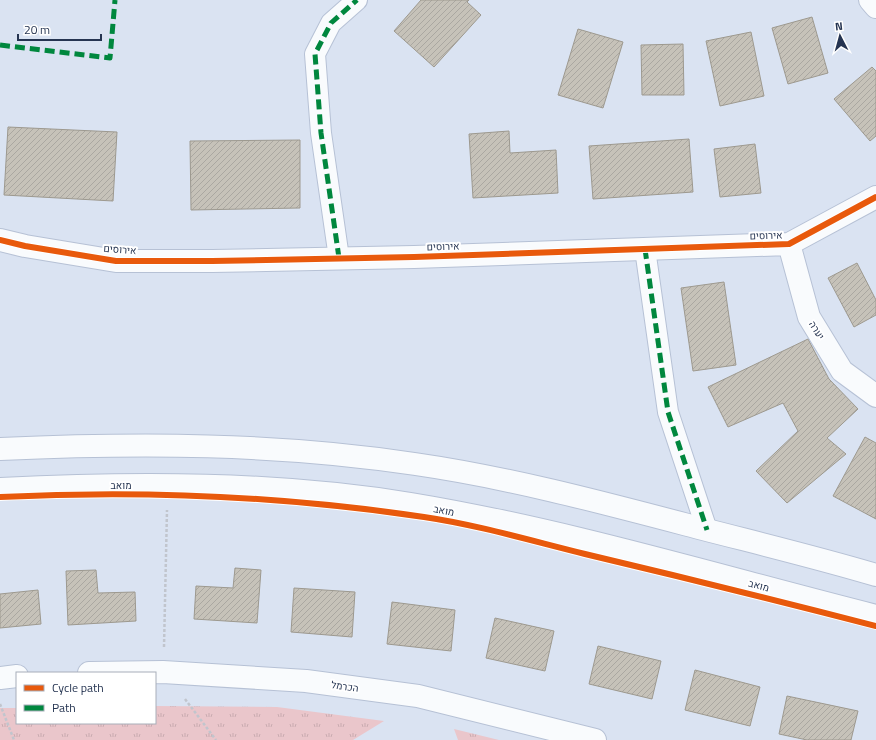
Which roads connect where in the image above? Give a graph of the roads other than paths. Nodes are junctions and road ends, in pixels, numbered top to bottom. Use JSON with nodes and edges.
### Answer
{"nodes":[{"id":1,"x":358,"y":0,"type":"edge"},
{"id":2,"x":870,"y":0,"type":"edge"},
{"id":3,"x":876,"y":7,"type":"edge"},
{"id":4,"x":876,"y":198,"type":"edge"},
{"id":5,"x":0,"y":240,"type":"edge"},
{"id":6,"x":789,"y":244,"type":"junction"},
{"id":7,"x":645,"y":249,"type":"junction"},
{"id":8,"x":339,"y":258,"type":"junction"},
{"id":9,"x":876,"y":396,"type":"edge"},
{"id":10,"x":0,"y":449,"type":"edge"},
{"id":11,"x":0,"y":489,"type":"edge"},
{"id":12,"x":707,"y":530,"type":"junction"},
{"id":13,"x":876,"y":575,"type":"edge"},
{"id":14,"x":876,"y":616,"type":"edge"},
{"id":15,"x":156,"y":672,"type":"edge"},
{"id":16,"x":16,"y":676,"type":"edge"},
{"id":17,"x":0,"y":678,"type":"edge"},
{"id":18,"x":595,"y":740,"type":"edge"}],
"edges":[{"from":1,"to":8,"type":"street"},
{"from":2,"to":3,"type":"main road"},
{"from":4,"to":6,"type":"main road","name":"אירוסים"},
{"from":5,"to":8,"type":"main road","name":"אירוסים"},
{"from":6,"to":7,"type":"main road","name":"אירוסים"},
{"from":6,"to":9,"type":"main road","name":"יערה"},
{"from":7,"to":8,"type":"main road","name":"אירוסים"},
{"from":7,"to":12,"type":"street"},
{"from":10,"to":12,"type":"main road"},
{"from":11,"to":14,"type":"main road","name":"מואב"},
{"from":12,"to":13,"type":"main road"},
{"from":15,"to":18,"type":"main road","name":"הכרמל"},
{"from":16,"to":17,"type":"main road"}]}
